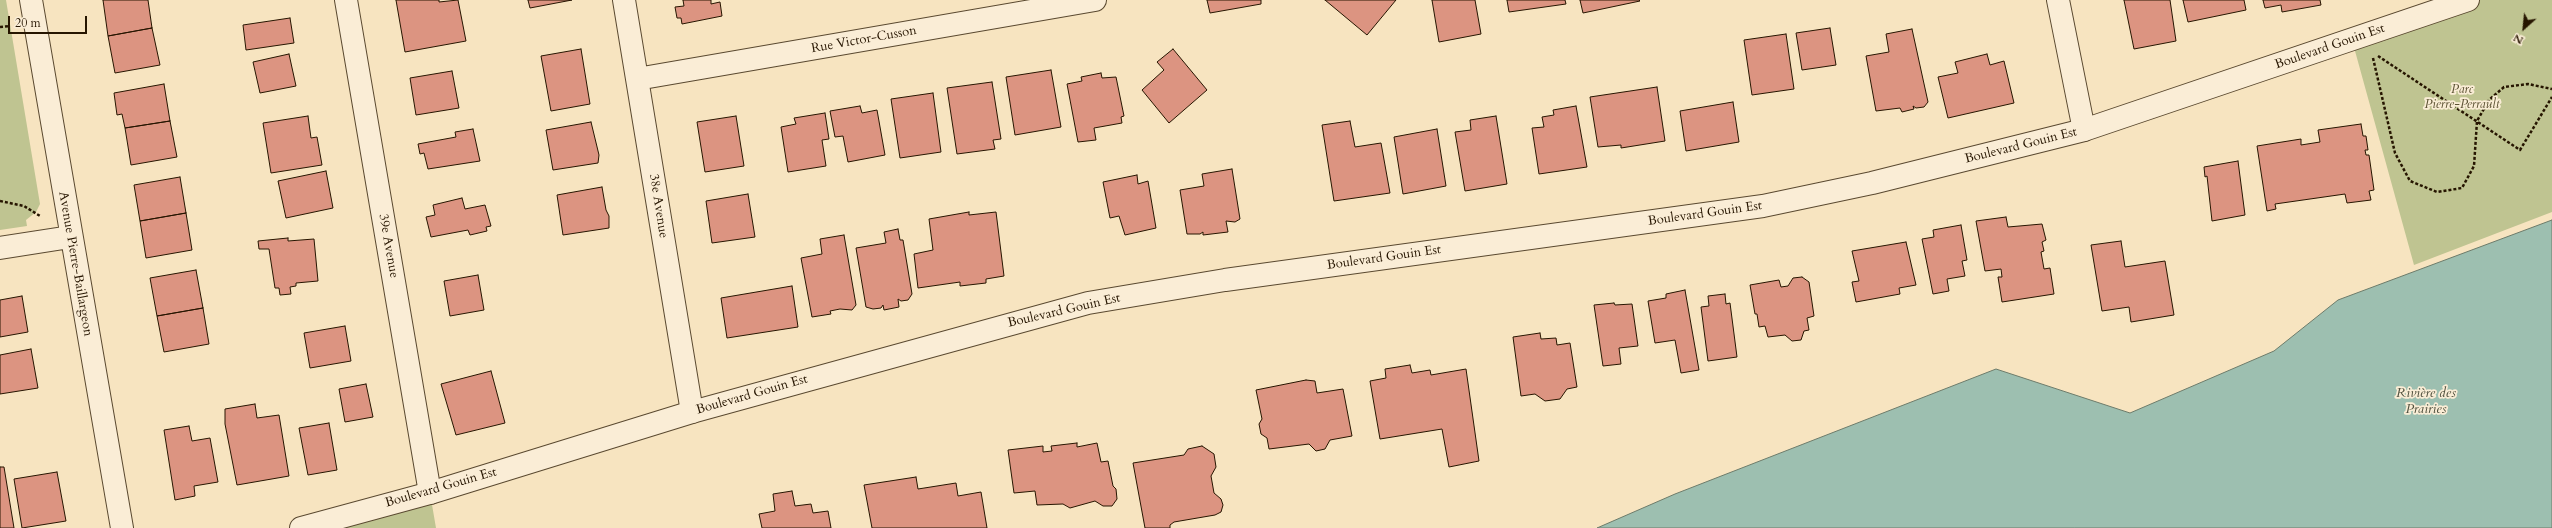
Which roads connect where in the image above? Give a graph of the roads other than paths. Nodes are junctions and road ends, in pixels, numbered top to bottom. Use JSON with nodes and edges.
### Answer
{"nodes":[{"id":1,"x":31,"y":0,"type":"edge"},
{"id":2,"x":346,"y":0,"type":"edge"},
{"id":3,"x":624,"y":0,"type":"edge"},
{"id":4,"x":1093,"y":0,"type":"edge"},
{"id":5,"x":2058,"y":0,"type":"edge"},
{"id":6,"x":2468,"y":0,"type":"edge"},
{"id":7,"x":637,"y":79,"type":"junction"},
{"id":8,"x":2084,"y":130,"type":"junction"},
{"id":9,"x":70,"y":236,"type":"junction"},
{"id":10,"x":0,"y":248,"type":"edge"},
{"id":11,"x":692,"y":412,"type":"junction"},
{"id":12,"x":430,"y":493,"type":"junction"},
{"id":13,"x":122,"y":528,"type":"edge"},
{"id":14,"x":301,"y":528,"type":"edge"}],
"edges":[{"from":1,"to":9,"type":"street","name":"Avenue Pierre-Baillargeon"},
{"from":2,"to":12,"type":"street","name":"39e Avenue"},
{"from":3,"to":7,"type":"street","name":"38e Avenue"},
{"from":4,"to":7,"type":"street","name":"Rue Victor-Cusson"},
{"from":5,"to":8,"type":"street"},
{"from":6,"to":8,"type":"street","name":"Boulevard Gouin Est"},
{"from":7,"to":11,"type":"street","name":"38e Avenue"},
{"from":8,"to":11,"type":"street","name":"Boulevard Gouin Est"},
{"from":9,"to":10,"type":"street"},
{"from":9,"to":13,"type":"street","name":"Avenue Pierre-Baillargeon"},
{"from":11,"to":12,"type":"street","name":"Boulevard Gouin Est"},
{"from":12,"to":14,"type":"street","name":"Boulevard Gouin Est"}]}
